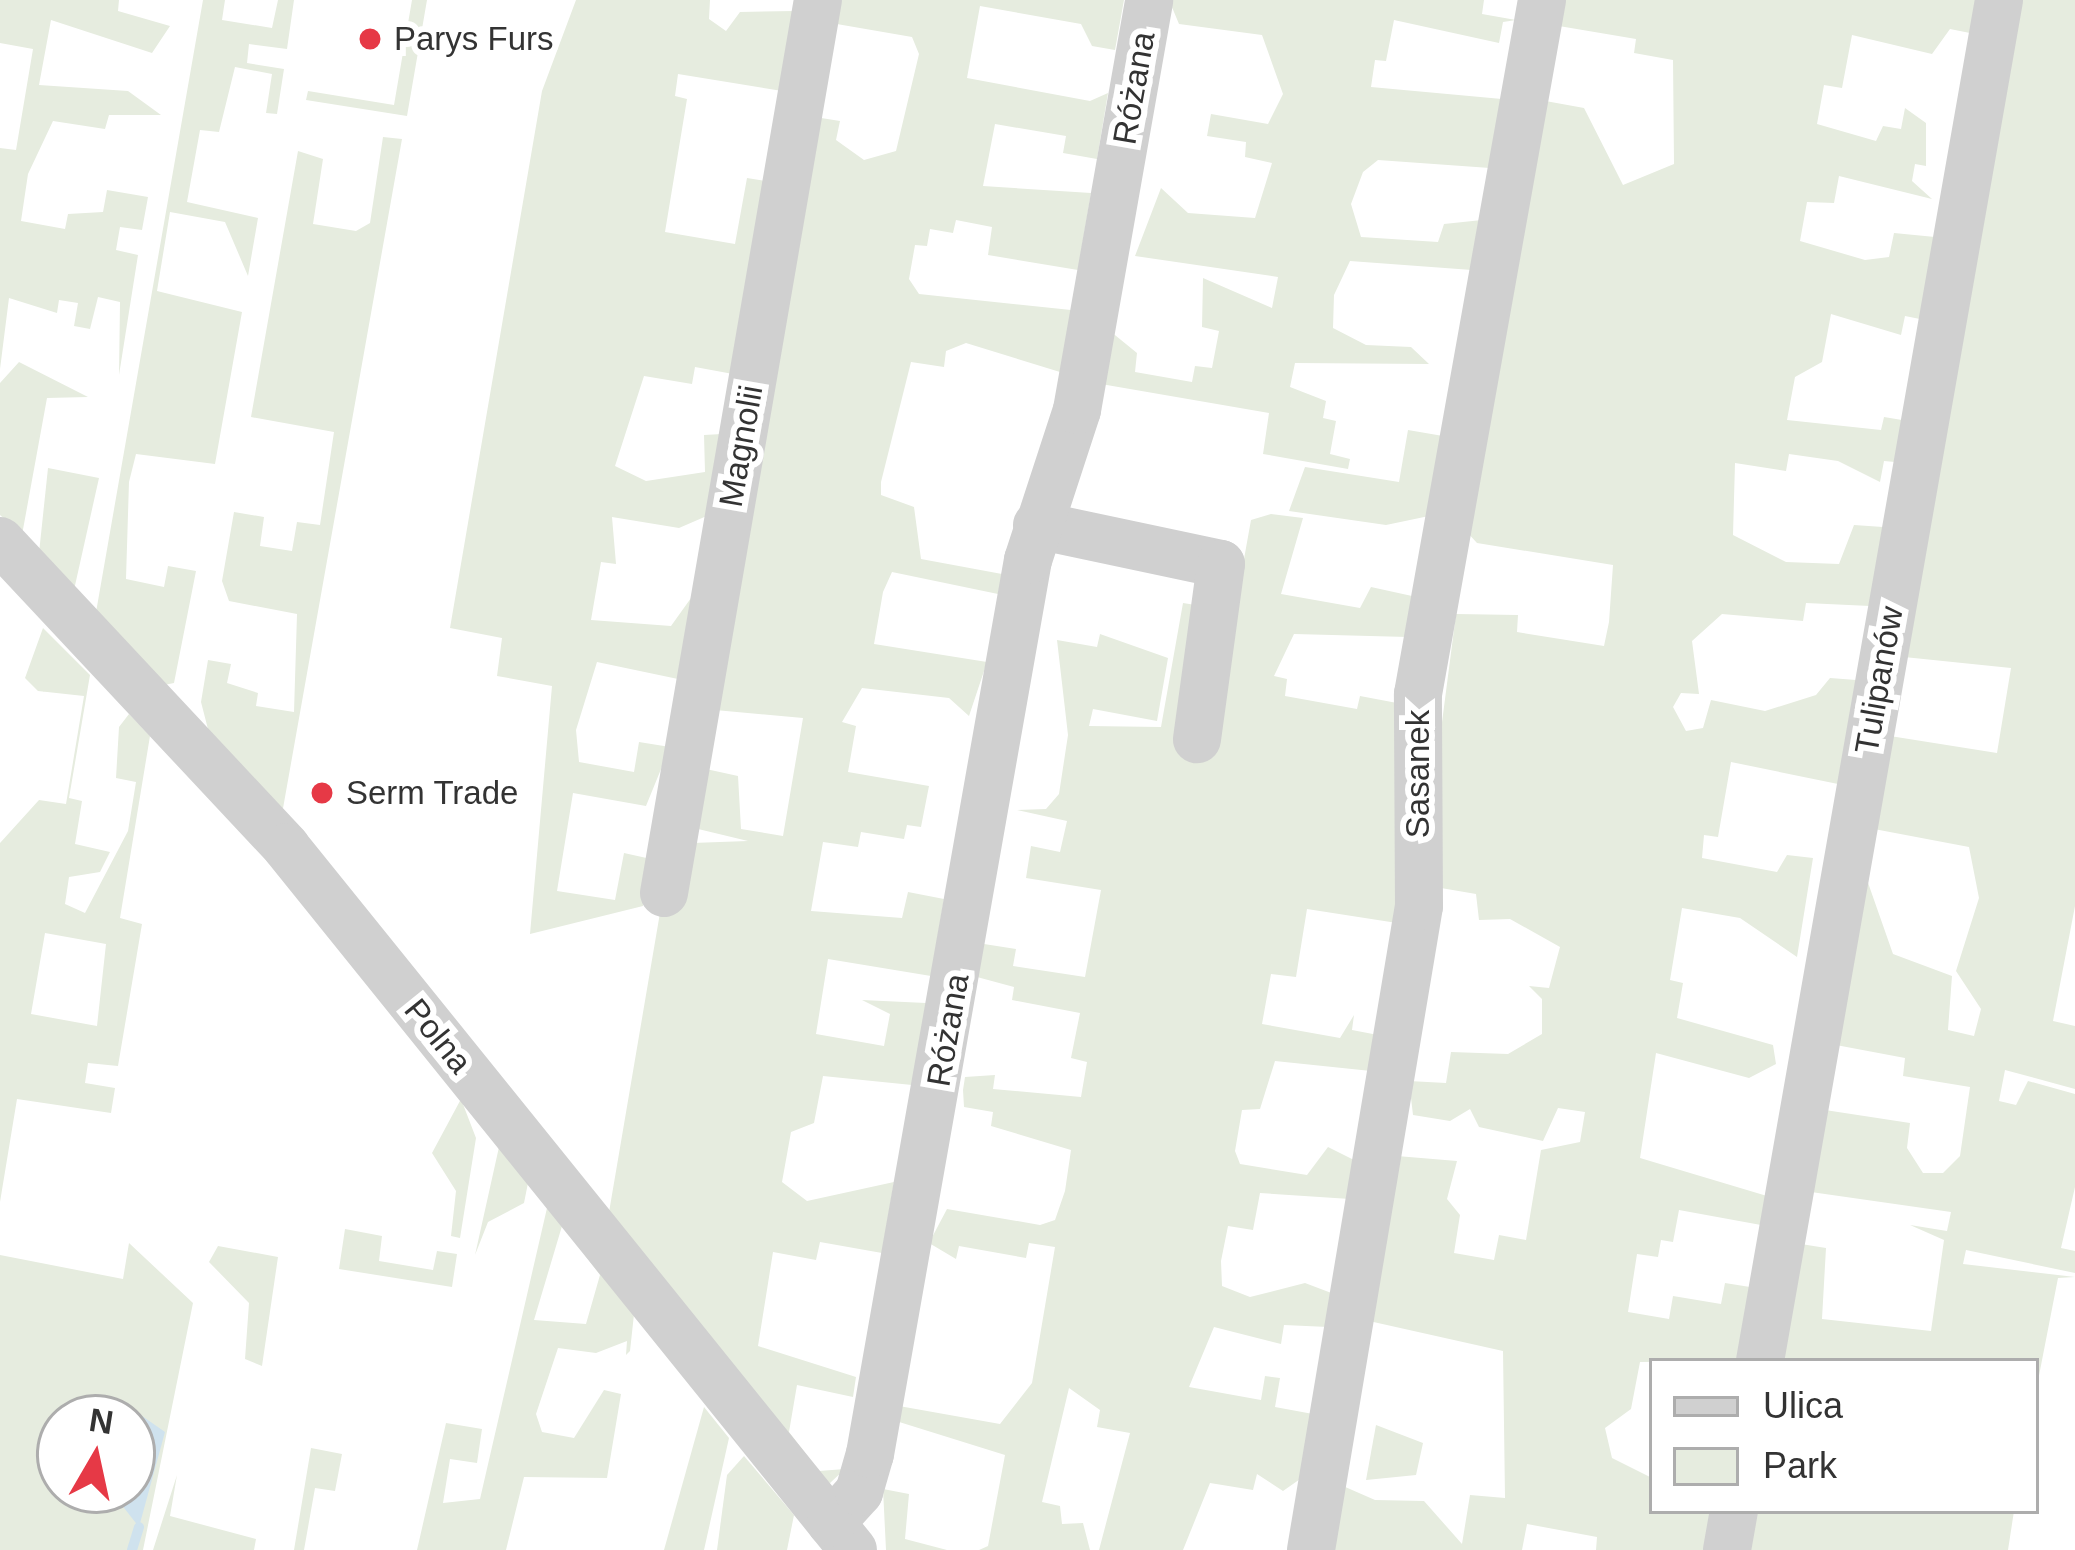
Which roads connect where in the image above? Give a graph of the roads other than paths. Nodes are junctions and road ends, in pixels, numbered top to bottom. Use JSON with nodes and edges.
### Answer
{"nodes":[{"id":1,"x":818,"y":0,"type":"edge"},
{"id":2,"x":1150,"y":0,"type":"edge"},
{"id":3,"x":1542,"y":0,"type":"edge"},
{"id":4,"x":1999,"y":0,"type":"edge"},
{"id":5,"x":1036,"y":525,"type":"junction"},
{"id":6,"x":0,"y":541,"type":"edge"},
{"id":7,"x":1197,"y":739,"type":"dead end"},
{"id":8,"x":664,"y":892,"type":"dead end"},
{"id":9,"x":1761,"y":1358,"type":"edge"},
{"id":10,"x":1733,"y":1514,"type":"edge"},
{"id":11,"x":842,"y":1536,"type":"edge"},
{"id":12,"x":1311,"y":1550,"type":"edge"},
{"id":13,"x":1727,"y":1550,"type":"edge"}],
"edges":[{"from":1,"to":8,"type":"street","name":"Magnolii"},
{"from":2,"to":5,"type":"street","name":"Różana"},
{"from":3,"to":12,"type":"street","name":"Sasanek"},
{"from":4,"to":9,"type":"street","name":"Tulipanów"},
{"from":5,"to":7,"type":"street"},
{"from":5,"to":11,"type":"street","name":"Różana"},
{"from":6,"to":11,"type":"street","name":"Polna"},
{"from":10,"to":13,"type":"street"}]}
